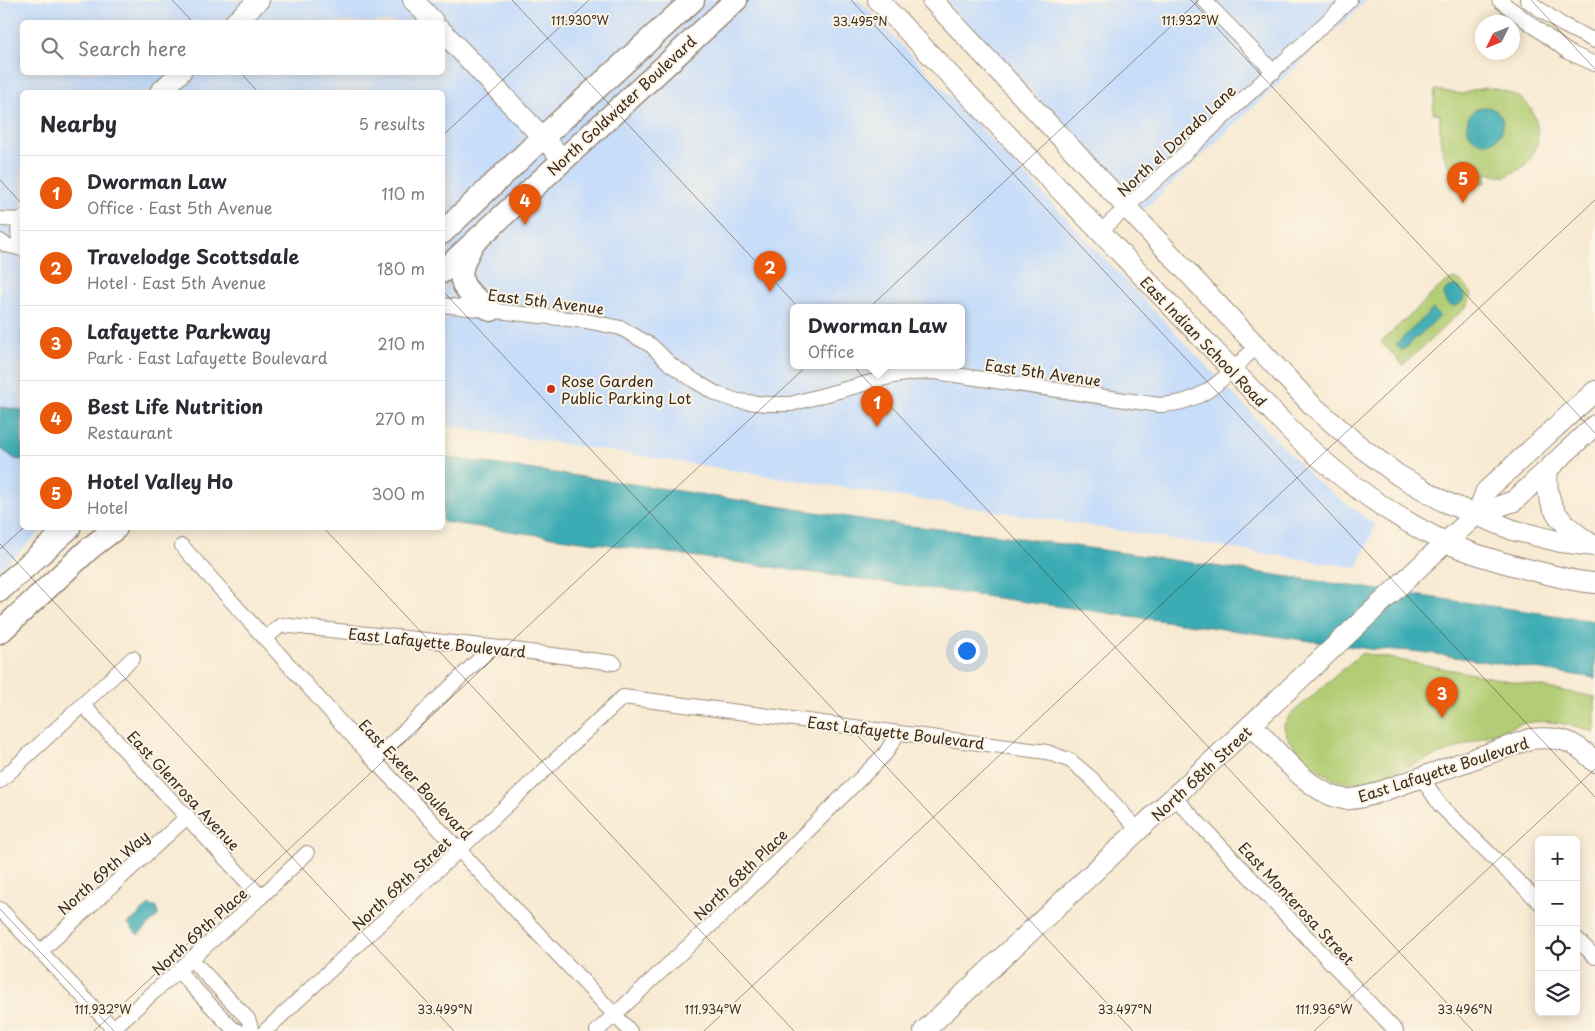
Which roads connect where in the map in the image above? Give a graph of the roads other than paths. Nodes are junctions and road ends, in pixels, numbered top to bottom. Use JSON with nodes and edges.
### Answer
{"nodes":[{"id":1,"x":259,"y":0,"type":"edge"},
{"id":2,"x":412,"y":0,"type":"edge"},
{"id":3,"x":692,"y":0,"type":"edge"},
{"id":4,"x":736,"y":0,"type":"edge"},
{"id":5,"x":878,"y":0,"type":"edge"},
{"id":6,"x":932,"y":0,"type":"edge"},
{"id":7,"x":1204,"y":0,"type":"edge"},
{"id":8,"x":1350,"y":0,"type":"edge"},
{"id":9,"x":1499,"y":0,"type":"edge"},
{"id":10,"x":1527,"y":0,"type":"edge"},
{"id":11,"x":237,"y":20,"type":"edge"},
{"id":12,"x":432,"y":20,"type":"edge"},
{"id":13,"x":445,"y":34,"type":"edge"},
{"id":14,"x":1595,"y":40,"type":"edge"},
{"id":15,"x":1595,"y":64,"type":"edge"},
{"id":16,"x":1274,"y":72,"type":"junction"},
{"id":17,"x":178,"y":75,"type":"edge"},
{"id":18,"x":162,"y":90,"type":"edge"},
{"id":19,"x":542,"y":138,"type":"junction"},
{"id":20,"x":563,"y":159,"type":"junction"},
{"id":21,"x":1127,"y":206,"type":"junction"},
{"id":22,"x":0,"y":219,"type":"edge"},
{"id":23,"x":20,"y":219,"type":"edge"},
{"id":24,"x":20,"y":224,"type":"edge"},
{"id":25,"x":445,"y":230,"type":"edge"},
{"id":26,"x":1100,"y":232,"type":"junction"},
{"id":27,"x":20,"y":240,"type":"edge"},
{"id":28,"x":0,"y":241,"type":"edge"},
{"id":29,"x":473,"y":243,"type":"junction"},
{"id":30,"x":20,"y":248,"type":"edge"},
{"id":31,"x":445,"y":269,"type":"edge"},
{"id":32,"x":445,"y":305,"type":"edge"},
{"id":33,"x":491,"y":310,"type":"junction"},
{"id":34,"x":1257,"y":346,"type":"junction"},
{"id":35,"x":1232,"y":370,"type":"junction"},
{"id":36,"x":1595,"y":391,"type":"edge"},
{"id":37,"x":1595,"y":425,"type":"edge"},
{"id":38,"x":1548,"y":469,"type":"junction"},
{"id":39,"x":1477,"y":514,"type":"junction"},
{"id":40,"x":67,"y":530,"type":"edge"},
{"id":41,"x":113,"y":530,"type":"edge"},
{"id":42,"x":1446,"y":542,"type":"junction"},
{"id":43,"x":182,"y":546,"type":"dead end"},
{"id":44,"x":1595,"y":546,"type":"edge"},
{"id":45,"x":1595,"y":583,"type":"edge"},
{"id":46,"x":0,"y":590,"type":"edge"},
{"id":47,"x":0,"y":632,"type":"edge"},
{"id":48,"x":265,"y":639,"type":"junction"},
{"id":49,"x":492,"y":647,"type":"junction"},
{"id":50,"x":133,"y":658,"type":"dead end"},
{"id":51,"x":614,"y":663,"type":"dead end"},
{"id":52,"x":623,"y":698,"type":"joint"},
{"id":53,"x":83,"y":705,"type":"junction"},
{"id":54,"x":1252,"y":725,"type":"junction"},
{"id":55,"x":898,"y":733,"type":"junction"},
{"id":56,"x":374,"y":760,"type":"junction"},
{"id":57,"x":1595,"y":762,"type":"edge"},
{"id":58,"x":1422,"y":778,"type":"junction"},
{"id":59,"x":0,"y":781,"type":"edge"},
{"id":60,"x":1174,"y":797,"type":"junction"},
{"id":61,"x":188,"y":816,"type":"junction"},
{"id":62,"x":1139,"y":830,"type":"junction"},
{"id":63,"x":461,"y":850,"type":"junction"},
{"id":64,"x":307,"y":853,"type":"dead end"},
{"id":65,"x":261,"y":897,"type":"junction"},
{"id":66,"x":1535,"y":898,"type":"edge"},
{"id":67,"x":0,"y":909,"type":"edge"},
{"id":68,"x":1580,"y":942,"type":"edge"},
{"id":69,"x":40,"y":952,"type":"junction"},
{"id":70,"x":1595,"y":957,"type":"edge"},
{"id":71,"x":191,"y":959,"type":"junction"},
{"id":72,"x":178,"y":971,"type":"junction"},
{"id":73,"x":614,"y":1015,"type":"junction"},
{"id":74,"x":112,"y":1030,"type":"edge"},
{"id":75,"x":238,"y":1031,"type":"edge"},
{"id":76,"x":252,"y":1031,"type":"edge"},
{"id":77,"x":265,"y":1031,"type":"edge"},
{"id":78,"x":597,"y":1031,"type":"edge"},
{"id":79,"x":630,"y":1031,"type":"edge"},
{"id":80,"x":924,"y":1031,"type":"edge"},
{"id":81,"x":1396,"y":1031,"type":"edge"}],
"edges":[{"from":1,"to":11,"type":"main road"},
{"from":2,"to":12,"type":"main road"},
{"from":3,"to":19,"type":"main road","name":"North Goldwater Boulevard"},
{"from":4,"to":20,"type":"main road","name":"North Goldwater Boulevard"},
{"from":5,"to":26,"type":"main road","name":"East Indian School Road"},
{"from":6,"to":21,"type":"main road"},
{"from":7,"to":16,"type":"street"},
{"from":8,"to":16,"type":"street"},
{"from":9,"to":15,"type":"street"},
{"from":10,"to":14,"type":"street"},
{"from":13,"to":19,"type":"main road"},
{"from":16,"to":21,"type":"street","name":"North el Dorado Lane"},
{"from":17,"to":18,"type":"main road"},
{"from":19,"to":20,"type":"main road"},
{"from":19,"to":25,"type":"main road","name":"North Goldwater Boulevard"},
{"from":20,"to":29,"type":"main road","name":"North Goldwater Boulevard"},
{"from":21,"to":26,"type":"street","name":"North el Dorado Lane"},
{"from":21,"to":34,"type":"main road"},
{"from":22,"to":23,"type":"street"},
{"from":24,"to":27,"type":"street"},
{"from":26,"to":35,"type":"main road","name":"East Indian School Road"},
{"from":28,"to":30,"type":"street"},
{"from":29,"to":31,"type":"main road","name":"North Goldwater Boulevard"},
{"from":29,"to":33,"type":"main road"},
{"from":32,"to":33,"type":"street","name":"East 5th Avenue"},
{"from":33,"to":35,"type":"street","name":"East 5th Avenue"},
{"from":34,"to":35,"type":"street","name":"East 5th Avenue"},
{"from":34,"to":39,"type":"main road"},
{"from":35,"to":42,"type":"main road","name":"East Indian School Road"},
{"from":36,"to":39,"type":"main road","name":"North 68th Street"},
{"from":37,"to":38,"type":"main road","name":"North 68th Street"},
{"from":38,"to":39,"type":"main road","name":"North 68th Street"},
{"from":38,"to":44,"type":"main road"},
{"from":39,"to":42,"type":"main road","name":"North 68th Street"},
{"from":39,"to":44,"type":"main road"},
{"from":40,"to":46,"type":"main road"},
{"from":41,"to":47,"type":"main road"},
{"from":42,"to":45,"type":"main road","name":"East Indian School Road"},
{"from":42,"to":54,"type":"main road","name":"North 68th Street"},
{"from":43,"to":48,"type":"street","name":"East Exeter Boulevard"},
{"from":48,"to":49,"type":"street","name":"East Lafayette Boulevard"},
{"from":48,"to":56,"type":"street","name":"East Exeter Boulevard"},
{"from":49,"to":51,"type":"street","name":"East Lafayette Boulevard"},
{"from":49,"to":56,"type":"street"},
{"from":50,"to":53,"type":"street"},
{"from":52,"to":55,"type":"street","name":"East Lafayette Boulevard"},
{"from":52,"to":63,"type":"street","name":"North 69th Street"},
{"from":53,"to":59,"type":"street"},
{"from":53,"to":61,"type":"street","name":"East Glenrosa Avenue"},
{"from":54,"to":58,"type":"main road","name":"East Lafayette Boulevard"},
{"from":54,"to":60,"type":"main road","name":"North 68th Street"},
{"from":55,"to":62,"type":"street","name":"East Lafayette Boulevard"},
{"from":55,"to":73,"type":"street","name":"North 68th Place"},
{"from":56,"to":63,"type":"street","name":"East Exeter Boulevard"},
{"from":57,"to":58,"type":"main road","name":"East Lafayette Boulevard"},
{"from":58,"to":66,"type":"street"},
{"from":60,"to":62,"type":"main road","name":"North 68th Street"},
{"from":60,"to":81,"type":"street","name":"East Monterosa Street"},
{"from":61,"to":65,"type":"street","name":"East Glenrosa Avenue"},
{"from":61,"to":69,"type":"street","name":"North 69th Way"},
{"from":62,"to":80,"type":"main road","name":"North 68th Street"},
{"from":63,"to":73,"type":"street","name":"East Exeter Boulevard"},
{"from":63,"to":77,"type":"street","name":"North 69th Street"},
{"from":64,"to":65,"type":"street","name":"North 69th Place"},
{"from":65,"to":71,"type":"street","name":"North 69th Place"},
{"from":67,"to":69,"type":"street"},
{"from":68,"to":70,"type":"street"},
{"from":69,"to":74,"type":"street"},
{"from":71,"to":72,"type":"street","name":"North 69th Place"},
{"from":71,"to":76,"type":"street"},
{"from":72,"to":74,"type":"street","name":"North 69th Place"},
{"from":72,"to":75,"type":"street"},
{"from":73,"to":78,"type":"street","name":"North 68th Place"},
{"from":73,"to":79,"type":"street","name":"East Exeter Boulevard"}]}
